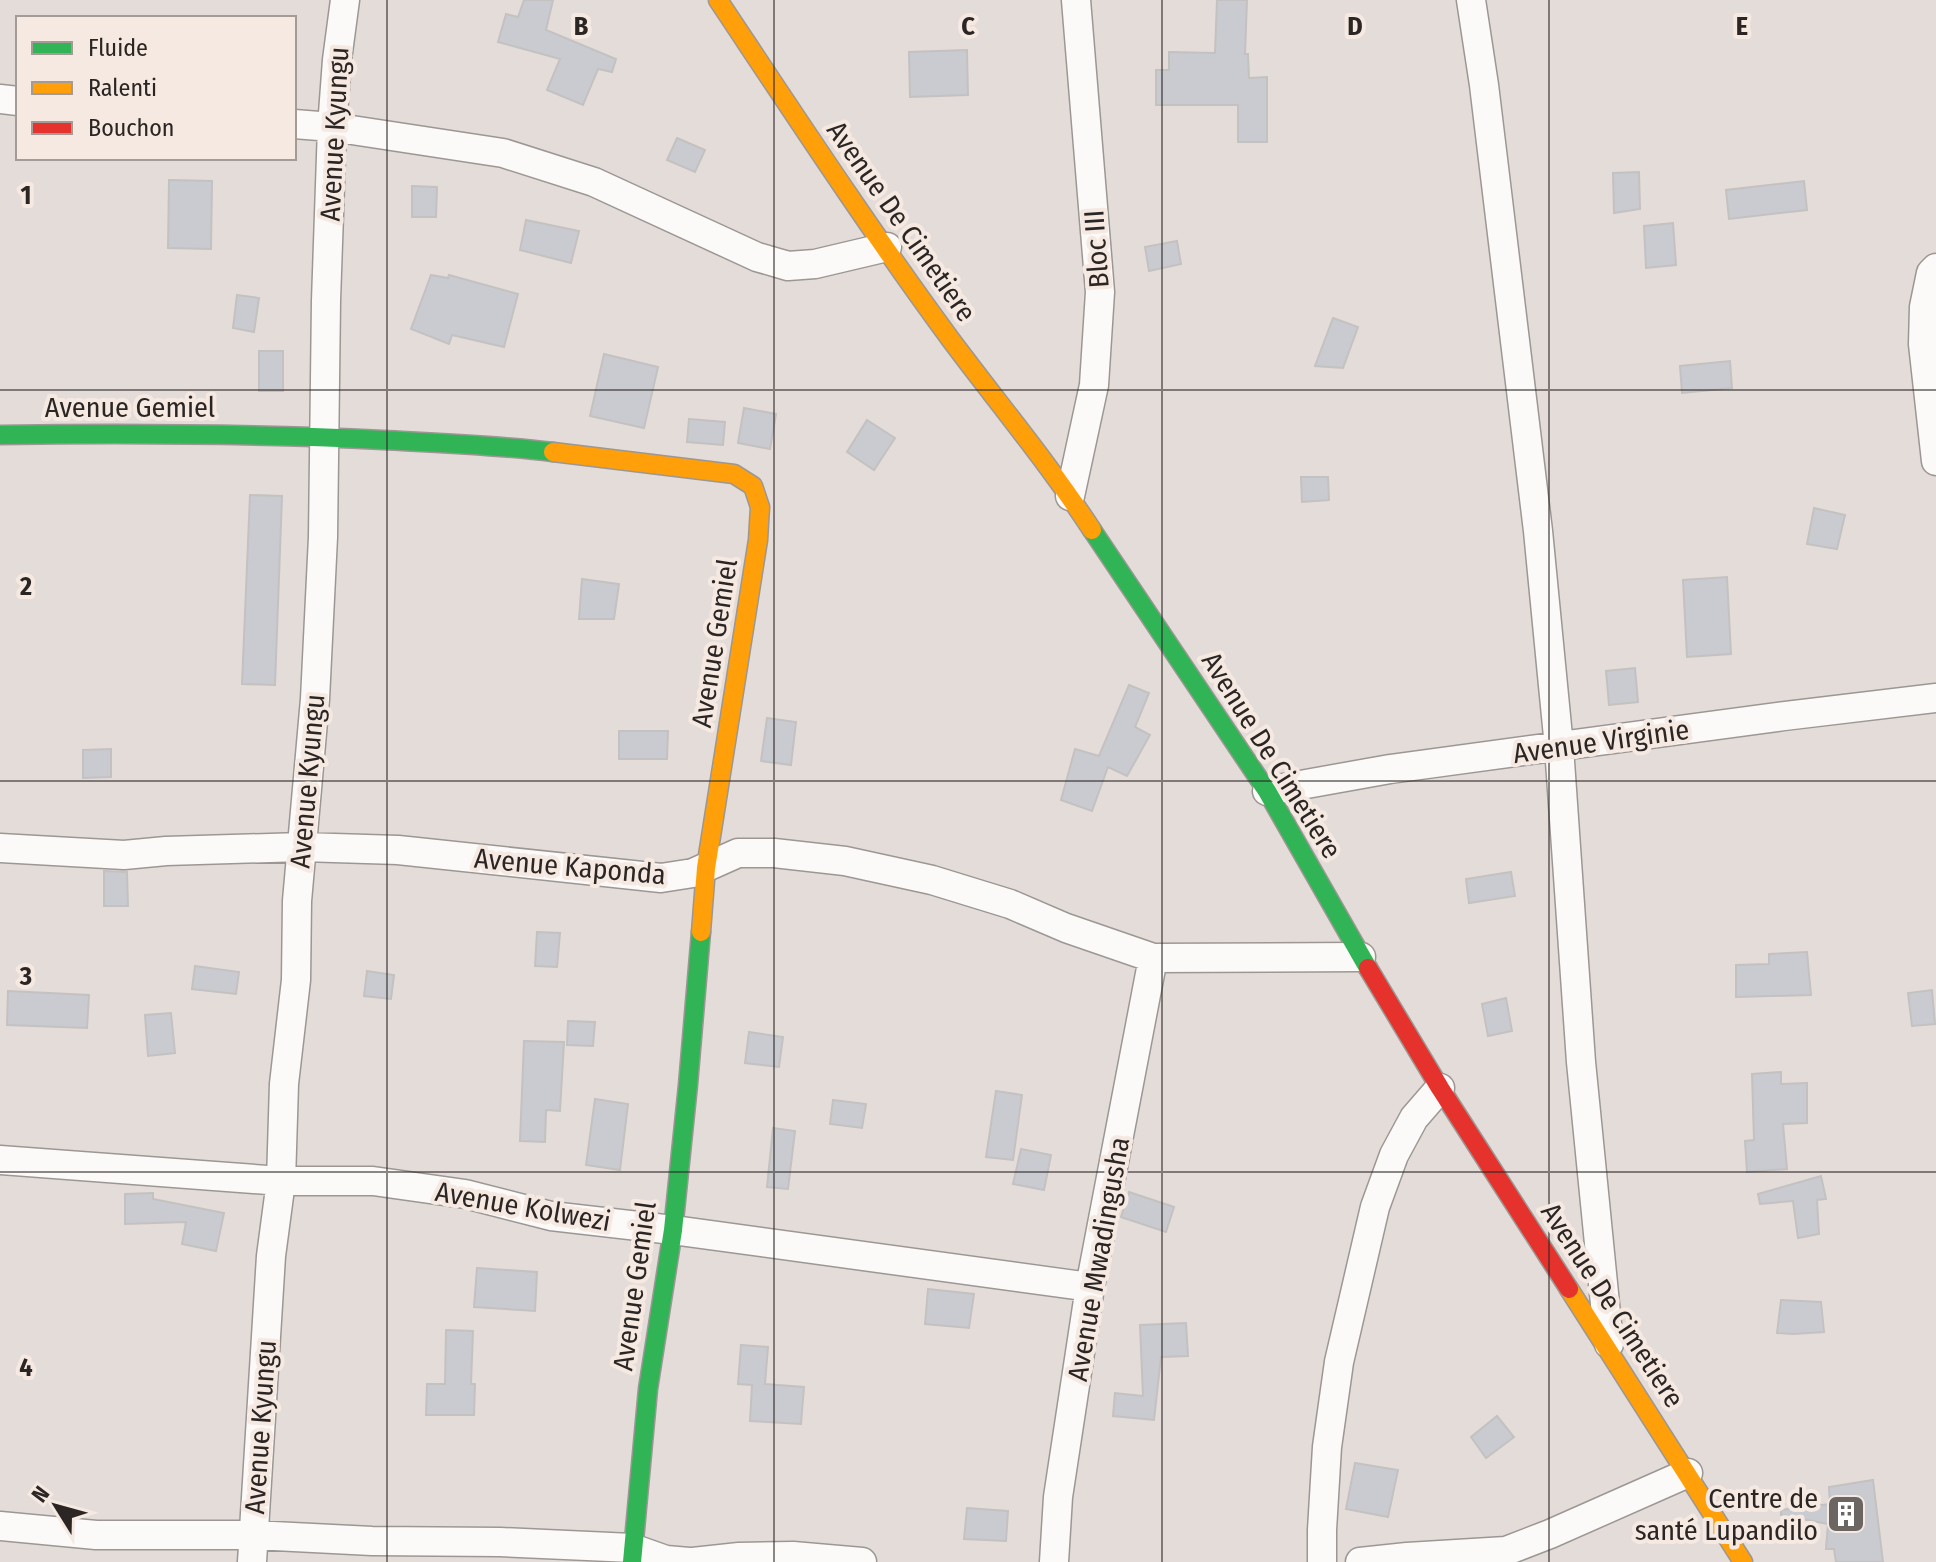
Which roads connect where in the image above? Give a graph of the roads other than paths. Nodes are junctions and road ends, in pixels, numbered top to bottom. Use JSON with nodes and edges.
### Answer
{"nodes":[{"id":1,"x":345,"y":0,"type":"edge"},
{"id":2,"x":718,"y":0,"type":"edge"},
{"id":3,"x":1076,"y":0,"type":"edge"},
{"id":4,"x":1471,"y":0,"type":"edge"},
{"id":5,"x":296,"y":124,"type":"edge"},
{"id":6,"x":332,"y":127,"type":"junction"},
{"id":7,"x":887,"y":247,"type":"junction"},
{"id":8,"x":1936,"y":268,"type":"edge"},
{"id":9,"x":0,"y":435,"type":"edge"},
{"id":10,"x":324,"y":437,"type":"junction"},
{"id":11,"x":1936,"y":461,"type":"edge"},
{"id":12,"x":1070,"y":496,"type":"junction"},
{"id":13,"x":1936,"y":698,"type":"edge"},
{"id":14,"x":1559,"y":747,"type":"junction"},
{"id":15,"x":1267,"y":791,"type":"junction"},
{"id":16,"x":302,"y":847,"type":"junction"},
{"id":17,"x":0,"y":848,"type":"edge"},
{"id":18,"x":706,"y":868,"type":"junction"},
{"id":19,"x":1361,"y":957,"type":"junction"},
{"id":20,"x":1153,"y":958,"type":"junction"},
{"id":21,"x":1440,"y":1088,"type":"junction"},
{"id":22,"x":0,"y":1160,"type":"edge"},
{"id":23,"x":281,"y":1181,"type":"junction"},
{"id":24,"x":673,"y":1230,"type":"junction"},
{"id":25,"x":1090,"y":1287,"type":"junction"},
{"id":26,"x":1610,"y":1352,"type":"junction"},
{"id":27,"x":1688,"y":1473,"type":"junction"},
{"id":28,"x":0,"y":1526,"type":"edge"},
{"id":29,"x":253,"y":1549,"type":"edge"},
{"id":30,"x":632,"y":1555,"type":"edge"},
{"id":31,"x":691,"y":1562,"type":"edge"},
{"id":32,"x":862,"y":1562,"type":"edge"},
{"id":33,"x":1054,"y":1562,"type":"edge"},
{"id":34,"x":1322,"y":1562,"type":"edge"},
{"id":35,"x":1360,"y":1562,"type":"edge"},
{"id":36,"x":1743,"y":1562,"type":"edge"}],
"edges":[{"from":1,"to":6,"type":"street","name":"Avenue Kyungu"},
{"from":2,"to":7,"type":"street","name":"Avenue De Cimetiere"},
{"from":3,"to":12,"type":"street","name":"Bloc III"},
{"from":4,"to":14,"type":"street"},
{"from":5,"to":6,"type":"street"},
{"from":6,"to":7,"type":"street"},
{"from":6,"to":10,"type":"street","name":"Avenue Kyungu"},
{"from":7,"to":12,"type":"street","name":"Avenue De Cimetiere"},
{"from":8,"to":11,"type":"street"},
{"from":9,"to":10,"type":"street","name":"Avenue Gemiel"},
{"from":10,"to":16,"type":"street","name":"Avenue Kyungu"},
{"from":10,"to":18,"type":"street","name":"Avenue Gemiel"},
{"from":12,"to":15,"type":"street","name":"Avenue De Cimetiere"},
{"from":13,"to":14,"type":"street","name":"Avenue Virginie"},
{"from":14,"to":15,"type":"street","name":"Avenue Virginie"},
{"from":14,"to":26,"type":"street"},
{"from":15,"to":19,"type":"street","name":"Avenue De Cimetiere"},
{"from":16,"to":17,"type":"street","name":"Avenue Kaponda"},
{"from":16,"to":18,"type":"street","name":"Avenue Kaponda"},
{"from":16,"to":23,"type":"street","name":"Avenue Kyungu"},
{"from":18,"to":20,"type":"street","name":"Avenue Kaponda"},
{"from":18,"to":24,"type":"street","name":"Avenue Gemiel"},
{"from":19,"to":20,"type":"street","name":"Avenue Kaponda"},
{"from":19,"to":21,"type":"street","name":"Avenue De Cimetiere"},
{"from":20,"to":25,"type":"street","name":"Avenue Mwadingusha"},
{"from":21,"to":26,"type":"street","name":"Avenue De Cimetiere"},
{"from":21,"to":34,"type":"street"},
{"from":22,"to":23,"type":"street","name":"Avenue Kolwezi"},
{"from":23,"to":24,"type":"street","name":"Avenue Kolwezi"},
{"from":23,"to":29,"type":"street","name":"Avenue Kyungu"},
{"from":24,"to":25,"type":"street","name":"Avenue Kolwezi"},
{"from":24,"to":30,"type":"street","name":"Avenue Gemiel"},
{"from":25,"to":33,"type":"street","name":"Avenue Mwadingusha"},
{"from":26,"to":27,"type":"street","name":"Avenue De Cimetiere"},
{"from":27,"to":35,"type":"street"},
{"from":27,"to":36,"type":"street","name":"Avenue De Cimetiere"},
{"from":28,"to":29,"type":"street"},
{"from":29,"to":30,"type":"street"},
{"from":30,"to":31,"type":"street"},
{"from":31,"to":32,"type":"street"}]}
